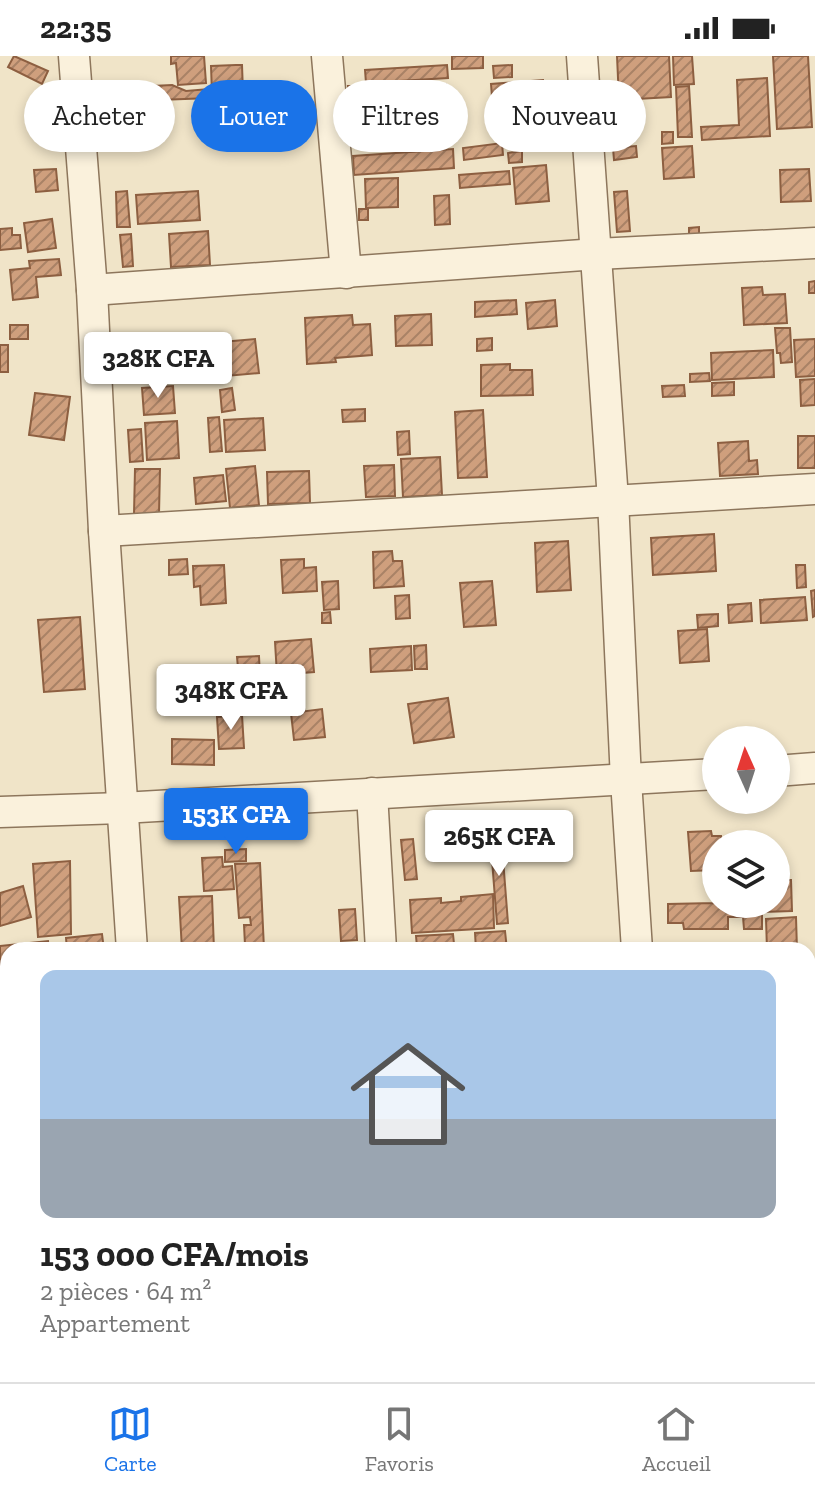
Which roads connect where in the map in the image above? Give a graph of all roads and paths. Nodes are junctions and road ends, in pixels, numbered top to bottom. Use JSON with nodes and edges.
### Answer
{"nodes":[{"id":1,"x":74,"y":56,"type":"edge"},
{"id":2,"x":327,"y":56,"type":"edge"},
{"id":3,"x":582,"y":56,"type":"edge"},
{"id":4,"x":815,"y":243,"type":"edge"},
{"id":5,"x":597,"y":254,"type":"junction"},
{"id":6,"x":346,"y":273,"type":"junction"},
{"id":7,"x":92,"y":290,"type":"junction"},
{"id":8,"x":815,"y":489,"type":"edge"},
{"id":9,"x":613,"y":500,"type":"junction"},
{"id":10,"x":104,"y":531,"type":"junction"},
{"id":11,"x":815,"y":768,"type":"edge"},
{"id":12,"x":790,"y":770,"type":"edge"},
{"id":13,"x":702,"y":775,"type":"edge"},
{"id":14,"x":626,"y":780,"type":"junction"},
{"id":15,"x":372,"y":793,"type":"junction"},
{"id":16,"x":122,"y":808,"type":"junction"},
{"id":17,"x":0,"y":812,"type":"edge"},
{"id":18,"x":131,"y":942,"type":"edge"},
{"id":19,"x":381,"y":942,"type":"edge"},
{"id":20,"x":636,"y":942,"type":"edge"}],
"edges":[{"from":1,"to":7,"type":"street"},
{"from":2,"to":6,"type":"street"},
{"from":3,"to":5,"type":"street"},
{"from":4,"to":5,"type":"street"},
{"from":5,"to":6,"type":"street"},
{"from":5,"to":9,"type":"street"},
{"from":6,"to":7,"type":"street"},
{"from":7,"to":10,"type":"street"},
{"from":8,"to":9,"type":"street"},
{"from":9,"to":10,"type":"street"},
{"from":9,"to":14,"type":"street"},
{"from":10,"to":16,"type":"street"},
{"from":11,"to":12,"type":"street"},
{"from":13,"to":14,"type":"street"},
{"from":14,"to":15,"type":"street"},
{"from":14,"to":20,"type":"street"},
{"from":15,"to":16,"type":"street"},
{"from":15,"to":19,"type":"street"},
{"from":16,"to":17,"type":"street"},
{"from":16,"to":18,"type":"street"}]}
